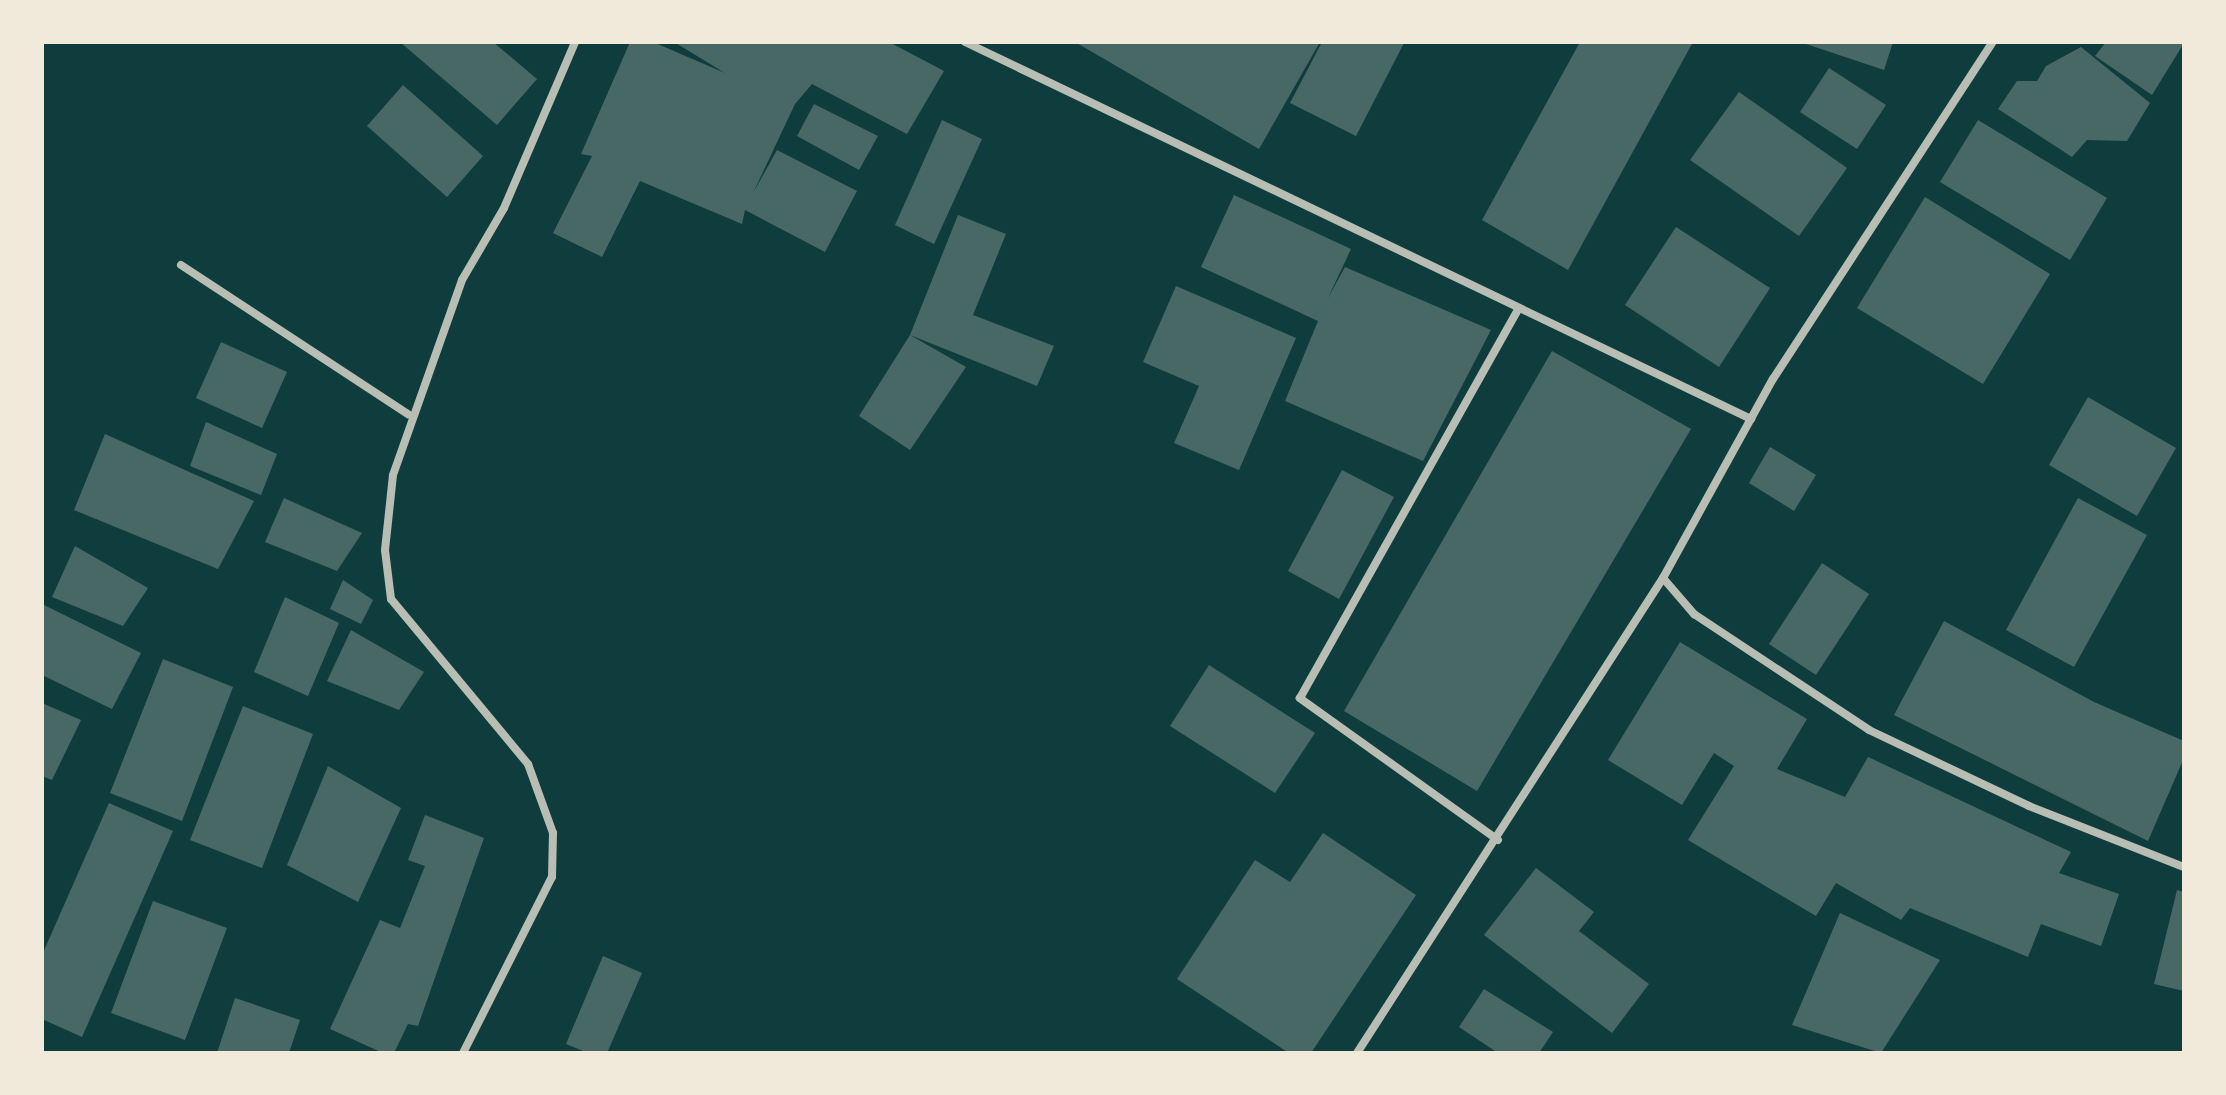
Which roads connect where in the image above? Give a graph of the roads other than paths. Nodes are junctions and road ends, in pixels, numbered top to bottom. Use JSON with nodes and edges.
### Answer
{"nodes":[{"id":1,"x":575,"y":42,"type":"edge"},
{"id":2,"x":965,"y":42,"type":"edge"},
{"id":3,"x":1993,"y":42,"type":"edge"},
{"id":4,"x":181,"y":265,"type":"dead end"},
{"id":5,"x":1518,"y":310,"type":"junction"},
{"id":6,"x":408,"y":414,"type":"junction"},
{"id":7,"x":1751,"y":419,"type":"junction"},
{"id":8,"x":1663,"y":578,"type":"junction"},
{"id":9,"x":1498,"y":840,"type":"junction"},
{"id":10,"x":2184,"y":867,"type":"edge"},
{"id":11,"x":463,"y":1053,"type":"edge"},
{"id":12,"x":1357,"y":1053,"type":"edge"}],
"edges":[{"from":1,"to":6,"type":"street"},
{"from":2,"to":5,"type":"street"},
{"from":3,"to":7,"type":"street"},
{"from":4,"to":6,"type":"street"},
{"from":5,"to":7,"type":"street"},
{"from":5,"to":9,"type":"street"},
{"from":6,"to":11,"type":"street"},
{"from":7,"to":8,"type":"street"},
{"from":8,"to":9,"type":"street"},
{"from":8,"to":10,"type":"street"},
{"from":9,"to":12,"type":"street"}]}
